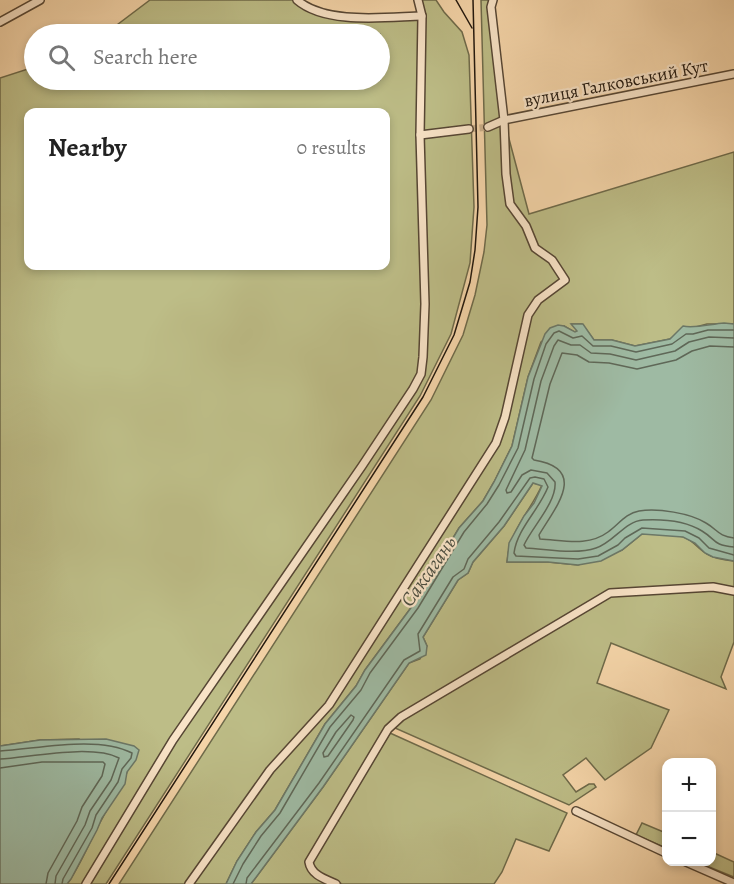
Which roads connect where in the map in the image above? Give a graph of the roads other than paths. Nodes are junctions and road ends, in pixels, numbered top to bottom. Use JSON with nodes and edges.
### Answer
{"nodes":[{"id":1,"x":40,"y":0,"type":"edge"},
{"id":2,"x":297,"y":0,"type":"edge"},
{"id":3,"x":418,"y":0,"type":"edge"},
{"id":4,"x":493,"y":0,"type":"edge"},
{"id":5,"x":422,"y":16,"type":"junction"},
{"id":6,"x":0,"y":22,"type":"edge"},
{"id":7,"x":734,"y":74,"type":"edge"},
{"id":8,"x":504,"y":120,"type":"junction"},
{"id":9,"x":488,"y":127,"type":"tunnel mouth"},
{"id":10,"x":469,"y":129,"type":"tunnel mouth"},
{"id":11,"x":420,"y":135,"type":"junction"},
{"id":12,"x":734,"y":591,"type":"edge"},
{"id":13,"x":576,"y":811,"type":"dead end"},
{"id":14,"x":662,"y":851,"type":"edge"},
{"id":15,"x":697,"y":866,"type":"edge"},
{"id":16,"x":734,"y":883,"type":"edge"},
{"id":17,"x":86,"y":884,"type":"edge"},
{"id":18,"x":189,"y":884,"type":"edge"},
{"id":19,"x":336,"y":884,"type":"edge"}],
"edges":[{"from":1,"to":6,"type":"street"},
{"from":2,"to":5,"type":"street"},
{"from":3,"to":5,"type":"street"},
{"from":4,"to":8,"type":"street"},
{"from":5,"to":11,"type":"street"},
{"from":7,"to":8,"type":"street","name":"вулиця Галковський Кут"},
{"from":8,"to":9,"type":"street","name":"вулиця Галковський Кут"},
{"from":8,"to":18,"type":"street"},
{"from":10,"to":11,"type":"street"},
{"from":11,"to":17,"type":"street"},
{"from":12,"to":19,"type":"street"},
{"from":13,"to":14,"type":"street"},
{"from":15,"to":16,"type":"street"}]}
